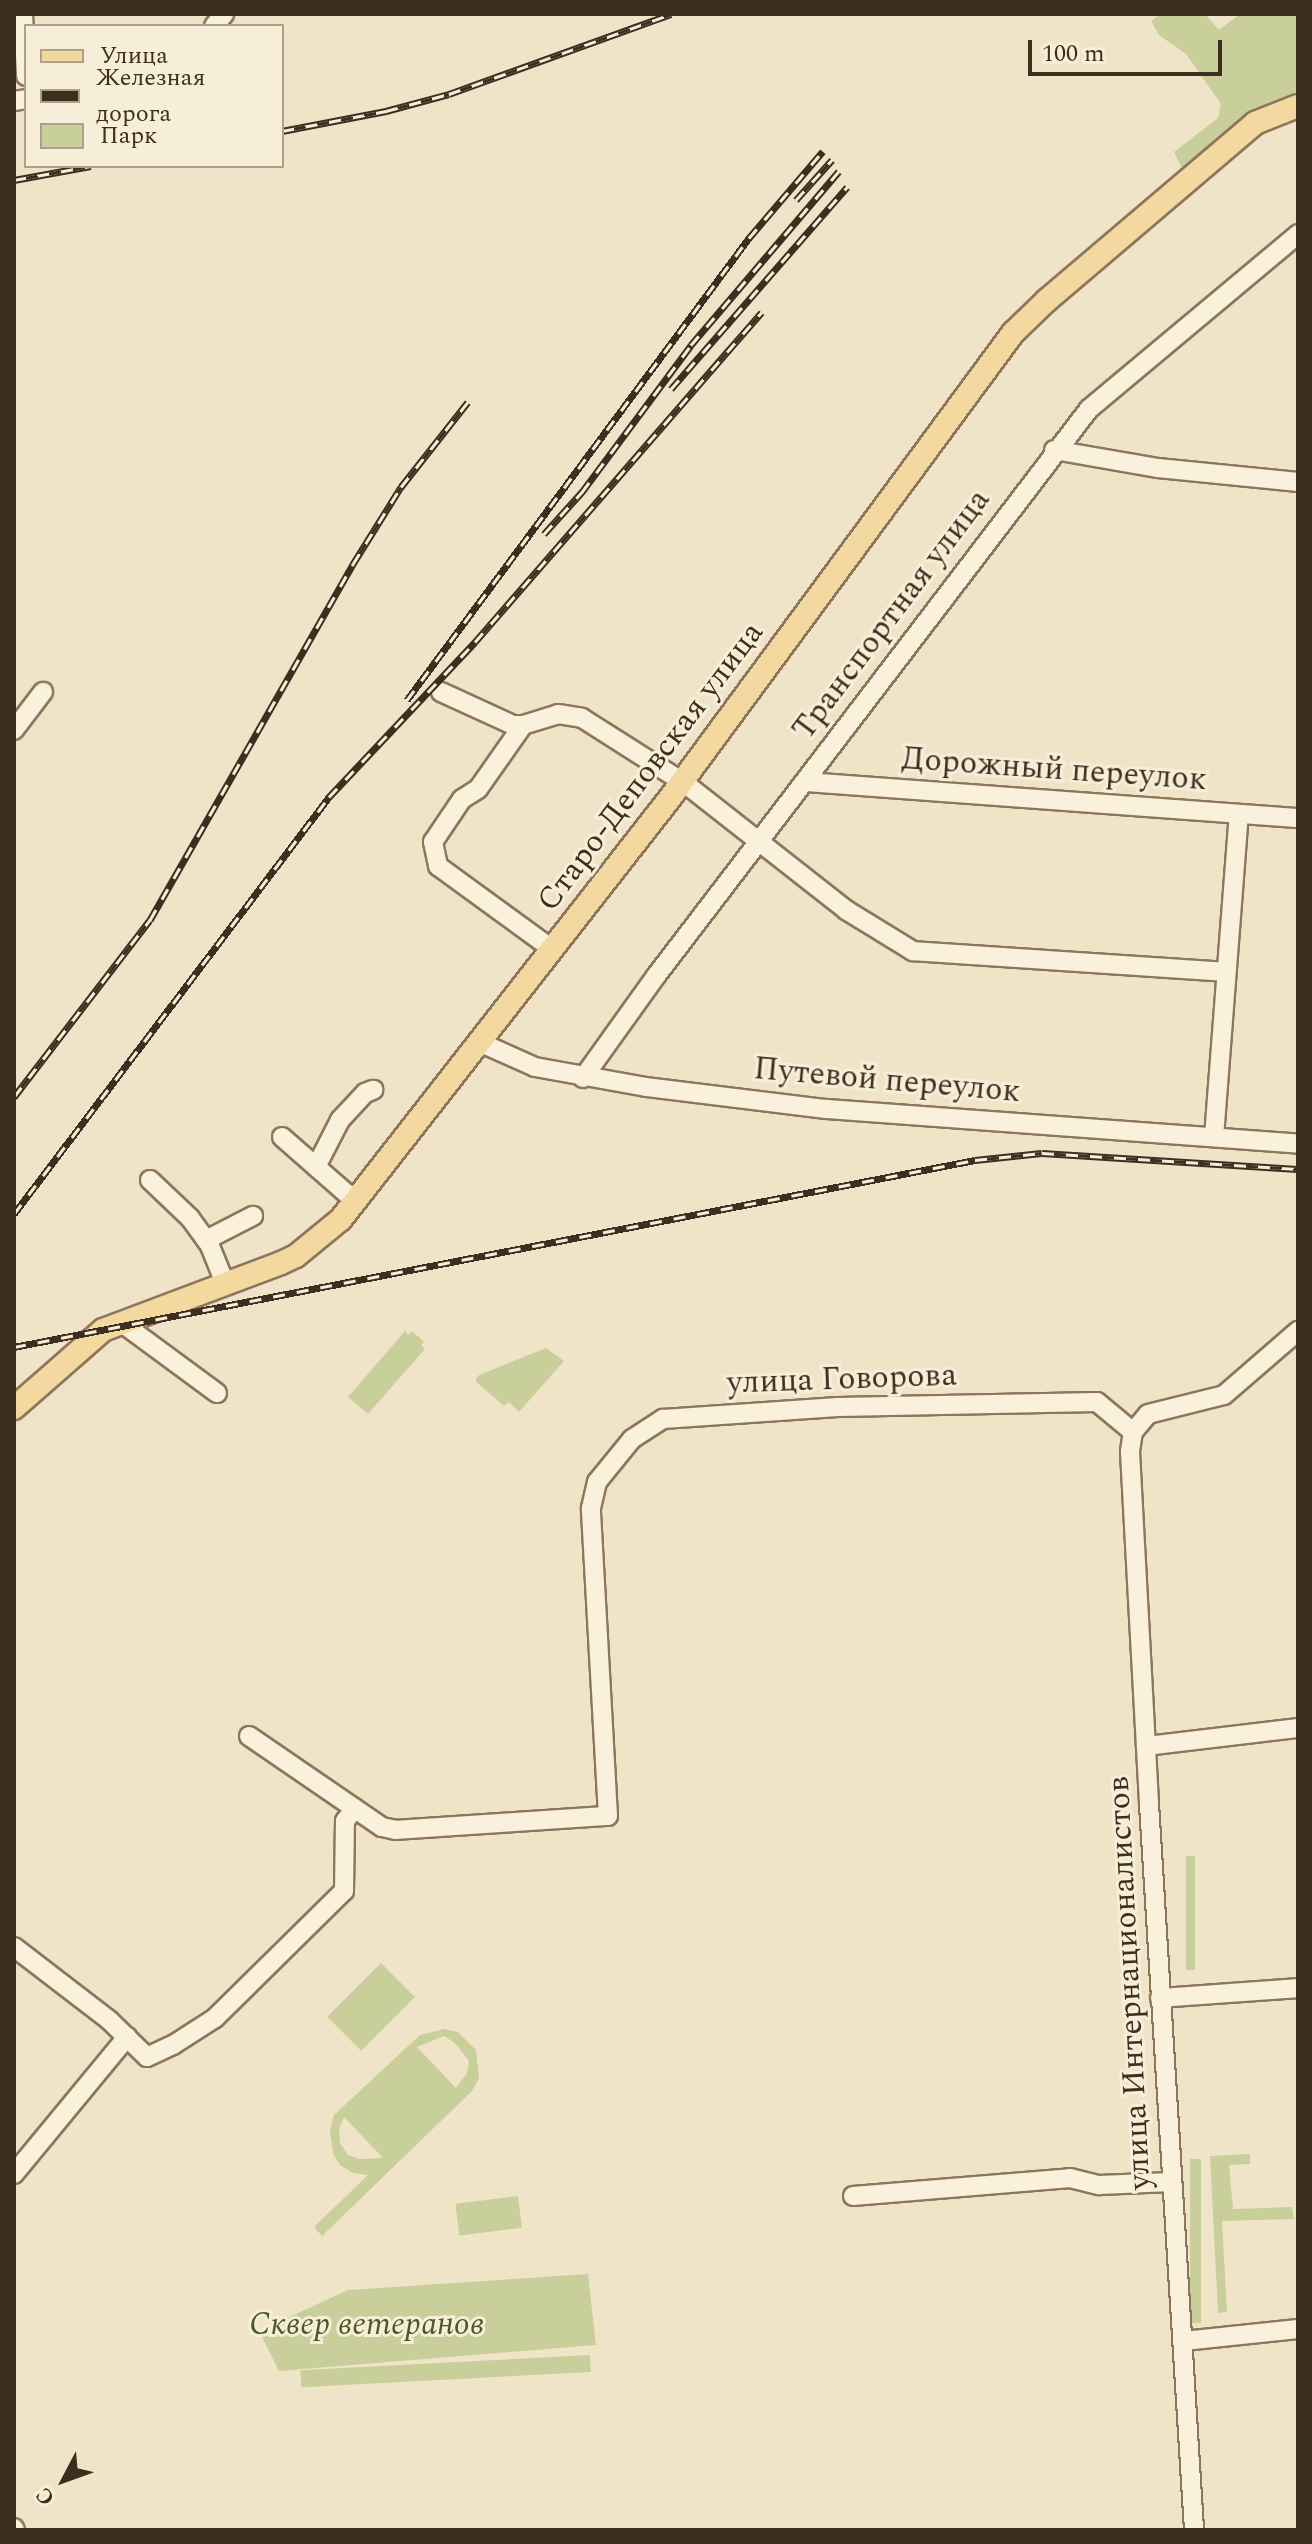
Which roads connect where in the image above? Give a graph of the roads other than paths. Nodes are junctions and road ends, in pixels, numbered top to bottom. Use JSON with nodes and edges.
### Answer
{"nodes":[{"id":1,"x":23,"y":14,"type":"edge"},
{"id":2,"x":24,"y":35,"type":"edge"},
{"id":3,"x":1298,"y":106,"type":"edge"},
{"id":4,"x":1298,"y":234,"type":"edge"},
{"id":5,"x":1054,"y":450,"type":"junction"},
{"id":6,"x":1298,"y":482,"type":"edge"},
{"id":7,"x":43,"y":692,"type":"dead end"},
{"id":8,"x":441,"y":692,"type":"dead end"},
{"id":9,"x":523,"y":725,"type":"junction"},
{"id":10,"x":14,"y":730,"type":"edge"},
{"id":11,"x":683,"y":782,"type":"junction"},
{"id":12,"x":805,"y":782,"type":"junction"},
{"id":13,"x":1239,"y":814,"type":"junction"},
{"id":14,"x":1298,"y":818,"type":"edge"},
{"id":15,"x":761,"y":842,"type":"junction"},
{"id":16,"x":552,"y":949,"type":"junction"},
{"id":17,"x":1226,"y":972,"type":"junction"},
{"id":18,"x":479,"y":1042,"type":"junction"},
{"id":19,"x":583,"y":1078,"type":"junction"},
{"id":20,"x":373,"y":1090,"type":"dead end"},
{"id":21,"x":282,"y":1137,"type":"dead end"},
{"id":22,"x":1214,"y":1137,"type":"junction"},
{"id":23,"x":1298,"y":1144,"type":"edge"},
{"id":24,"x":316,"y":1167,"type":"junction"},
{"id":25,"x":150,"y":1180,"type":"dead end"},
{"id":26,"x":355,"y":1201,"type":"junction"},
{"id":27,"x":253,"y":1216,"type":"dead end"},
{"id":28,"x":206,"y":1240,"type":"junction"},
{"id":29,"x":225,"y":1283,"type":"junction"},
{"id":30,"x":118,"y":1324,"type":"junction"},
{"id":31,"x":1298,"y":1331,"type":"edge"},
{"id":32,"x":217,"y":1393,"type":"dead end"},
{"id":33,"x":14,"y":1408,"type":"edge"},
{"id":34,"x":1133,"y":1432,"type":"junction"},
{"id":35,"x":1298,"y":1728,"type":"edge"},
{"id":36,"x":249,"y":1736,"type":"dead end"},
{"id":37,"x":1146,"y":1746,"type":"junction"},
{"id":38,"x":355,"y":1808,"type":"junction"},
{"id":39,"x":14,"y":1947,"type":"edge"},
{"id":40,"x":1298,"y":1988,"type":"edge"},
{"id":41,"x":1160,"y":1998,"type":"junction"},
{"id":42,"x":127,"y":2037,"type":"junction"},
{"id":43,"x":21,"y":2150,"type":"edge"},
{"id":44,"x":14,"y":2174,"type":"edge"},
{"id":45,"x":1172,"y":2182,"type":"junction"},
{"id":46,"x":853,"y":2196,"type":"dead end"},
{"id":47,"x":1298,"y":2329,"type":"edge"},
{"id":48,"x":1183,"y":2341,"type":"junction"},
{"id":49,"x":1194,"y":2530,"type":"edge"}],
"edges":[{"from":1,"to":2,"type":"street"},
{"from":3,"to":11,"type":"main road","name":"Старо-Деповская улица"},
{"from":4,"to":5,"type":"street","name":"Транспортная улица"},
{"from":5,"to":6,"type":"street"},
{"from":5,"to":12,"type":"street","name":"Транспортная улица"},
{"from":7,"to":10,"type":"street"},
{"from":8,"to":9,"type":"street"},
{"from":9,"to":11,"type":"street"},
{"from":9,"to":16,"type":"street"},
{"from":11,"to":15,"type":"street"},
{"from":11,"to":16,"type":"main road","name":"Старо-Деповская улица"},
{"from":12,"to":13,"type":"street","name":"Дорожный переулок"},
{"from":12,"to":15,"type":"street","name":"Транспортная улица"},
{"from":13,"to":14,"type":"street","name":"Дорожный переулок"},
{"from":13,"to":17,"type":"street"},
{"from":15,"to":17,"type":"street"},
{"from":15,"to":19,"type":"street","name":"Транспортная улица"},
{"from":16,"to":18,"type":"main road","name":"Старо-Деповская улица"},
{"from":17,"to":22,"type":"street"},
{"from":18,"to":19,"type":"street","name":"Путевой переулок"},
{"from":18,"to":26,"type":"main road","name":"Старо-Деповская улица"},
{"from":19,"to":22,"type":"street","name":"Путевой переулок"},
{"from":20,"to":24,"type":"street"},
{"from":21,"to":24,"type":"street"},
{"from":22,"to":23,"type":"street","name":"Путевой переулок"},
{"from":24,"to":26,"type":"street"},
{"from":25,"to":28,"type":"street"},
{"from":26,"to":29,"type":"main road","name":"Старо-Деповская улица"},
{"from":27,"to":28,"type":"street"},
{"from":28,"to":29,"type":"street"},
{"from":29,"to":30,"type":"main road","name":"Старо-Деповская улица"},
{"from":30,"to":32,"type":"street"},
{"from":30,"to":33,"type":"main road","name":"Старо-Деповская улица"},
{"from":31,"to":34,"type":"street"},
{"from":34,"to":37,"type":"street","name":"улица Интернационалистов"},
{"from":34,"to":38,"type":"street","name":"улица Говорова"},
{"from":35,"to":37,"type":"street"},
{"from":36,"to":38,"type":"street"},
{"from":37,"to":41,"type":"street","name":"улица Интернационалистов"},
{"from":38,"to":42,"type":"street"},
{"from":39,"to":42,"type":"street"},
{"from":40,"to":41,"type":"street"},
{"from":41,"to":45,"type":"street","name":"улица Интернационалистов"},
{"from":42,"to":43,"type":"street"},
{"from":43,"to":44,"type":"street"},
{"from":45,"to":46,"type":"street"},
{"from":45,"to":48,"type":"street","name":"улица Интернационалистов"},
{"from":47,"to":48,"type":"street"},
{"from":48,"to":49,"type":"street","name":"улица Интернационалистов"}]}
